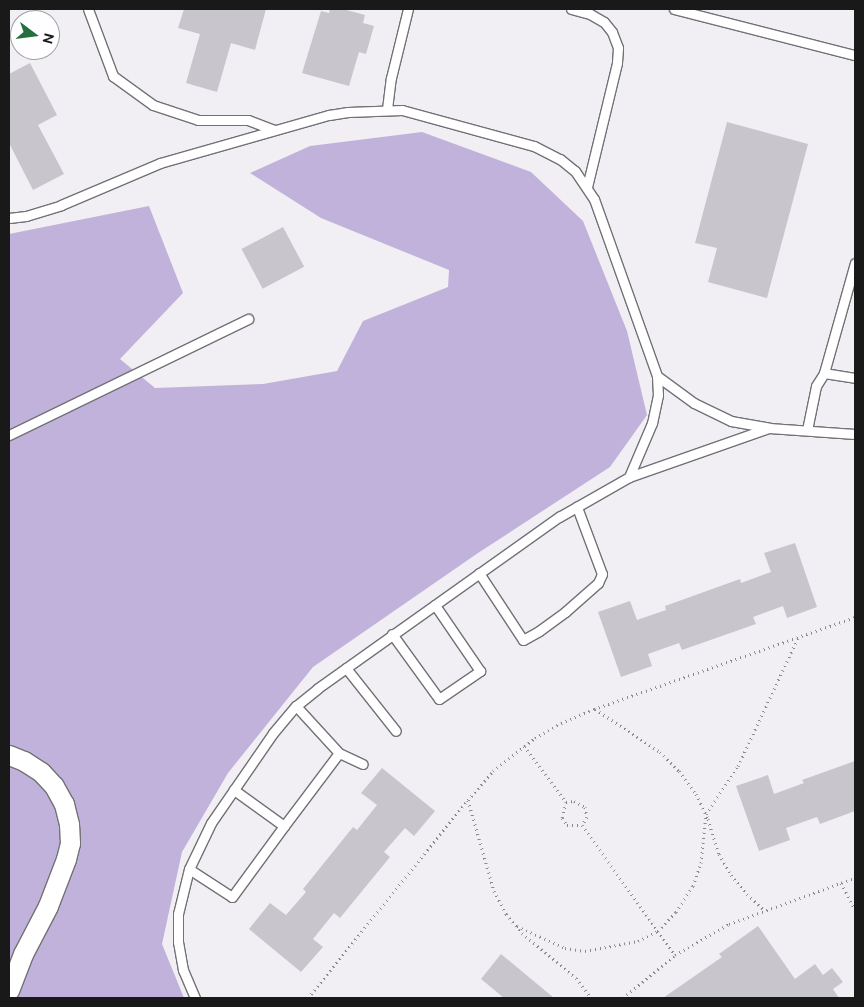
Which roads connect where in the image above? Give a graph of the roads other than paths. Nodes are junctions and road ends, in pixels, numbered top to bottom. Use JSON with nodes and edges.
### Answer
{"nodes":[{"id":1,"x":88,"y":9,"type":"edge"},
{"id":2,"x":408,"y":9,"type":"edge"},
{"id":3,"x":571,"y":9,"type":"edge"},
{"id":4,"x":674,"y":9,"type":"edge"},
{"id":5,"x":855,"y":55,"type":"edge"},
{"id":6,"x":387,"y":109,"type":"junction"},
{"id":7,"x":274,"y":130,"type":"junction"},
{"id":8,"x":587,"y":187,"type":"junction"},
{"id":9,"x":9,"y":218,"type":"edge"},
{"id":10,"x":855,"y":263,"type":"edge"},
{"id":11,"x":248,"y":319,"type":"dead end"},
{"id":12,"x":824,"y":373,"type":"junction"},
{"id":13,"x":657,"y":376,"type":"junction"},
{"id":14,"x":855,"y":378,"type":"edge"},
{"id":15,"x":769,"y":428,"type":"junction"},
{"id":16,"x":807,"y":430,"type":"junction"},
{"id":17,"x":855,"y":434,"type":"edge"},
{"id":18,"x":9,"y":435,"type":"edge"},
{"id":19,"x":629,"y":477,"type":"junction"},
{"id":20,"x":577,"y":507,"type":"junction"},
{"id":21,"x":479,"y":573,"type":"junction"},
{"id":22,"x":435,"y":604,"type":"junction"},
{"id":23,"x":392,"y":634,"type":"junction"},
{"id":24,"x":346,"y":668,"type":"junction"},
{"id":25,"x":296,"y":706,"type":"junction"},
{"id":26,"x":396,"y":731,"type":"dead end"},
{"id":27,"x":339,"y":753,"type":"junction"},
{"id":28,"x":9,"y":755,"type":"edge"},
{"id":29,"x":363,"y":764,"type":"dead end"},
{"id":30,"x":234,"y":790,"type":"junction"},
{"id":31,"x":284,"y":826,"type":"junction"},
{"id":32,"x":189,"y":869,"type":"junction"},
{"id":33,"x":9,"y":990,"type":"edge"},
{"id":34,"x":195,"y":998,"type":"edge"}],
"edges":[{"from":1,"to":7,"type":"lane"},
{"from":2,"to":6,"type":"lane"},
{"from":3,"to":8,"type":"lane"},
{"from":4,"to":5,"type":"lane"},
{"from":6,"to":7,"type":"lane"},
{"from":6,"to":8,"type":"lane"},
{"from":7,"to":9,"type":"lane"},
{"from":8,"to":13,"type":"lane"},
{"from":10,"to":12,"type":"lane"},
{"from":11,"to":18,"type":"lane"},
{"from":12,"to":14,"type":"lane"},
{"from":12,"to":16,"type":"lane"},
{"from":13,"to":15,"type":"lane"},
{"from":13,"to":19,"type":"lane"},
{"from":15,"to":16,"type":"lane"},
{"from":15,"to":19,"type":"lane"},
{"from":16,"to":17,"type":"lane"},
{"from":19,"to":20,"type":"lane"},
{"from":20,"to":21,"type":"lane"},
{"from":20,"to":21,"type":"lane"},
{"from":21,"to":22,"type":"lane"},
{"from":22,"to":23,"type":"lane"},
{"from":22,"to":23,"type":"lane"},
{"from":23,"to":24,"type":"lane"},
{"from":24,"to":25,"type":"lane"},
{"from":24,"to":26,"type":"lane"},
{"from":25,"to":27,"type":"lane"},
{"from":25,"to":30,"type":"lane"},
{"from":27,"to":29,"type":"lane"},
{"from":27,"to":31,"type":"lane"},
{"from":28,"to":33,"type":"street"},
{"from":30,"to":31,"type":"lane"},
{"from":30,"to":32,"type":"lane"},
{"from":31,"to":32,"type":"lane"},
{"from":32,"to":34,"type":"lane"}]}
